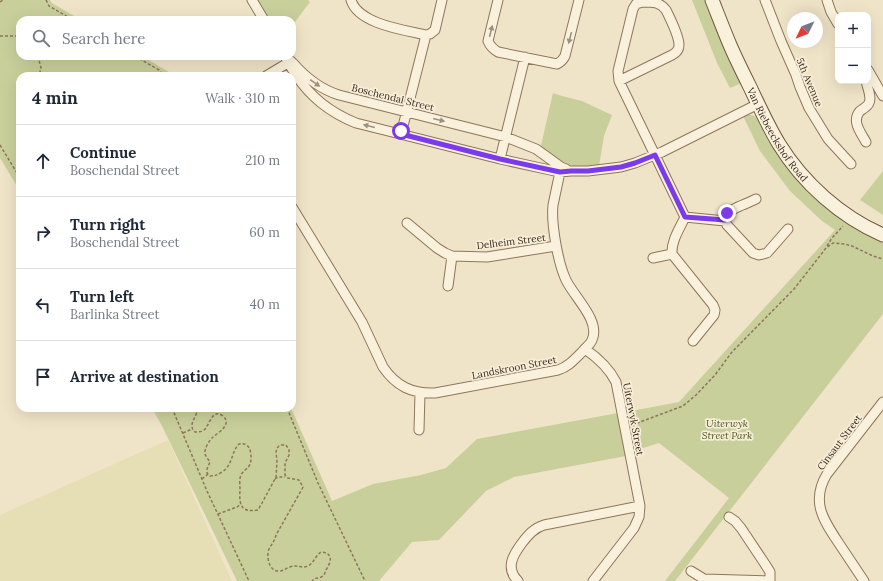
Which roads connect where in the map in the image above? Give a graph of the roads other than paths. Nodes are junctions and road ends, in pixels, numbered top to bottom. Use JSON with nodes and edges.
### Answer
{"nodes":[{"id":1,"x":252,"y":0,"type":"edge"},
{"id":2,"x":351,"y":0,"type":"edge"},
{"id":3,"x":442,"y":0,"type":"edge"},
{"id":4,"x":498,"y":0,"type":"edge"},
{"id":5,"x":579,"y":0,"type":"edge"},
{"id":6,"x":712,"y":0,"type":"edge"},
{"id":7,"x":765,"y":0,"type":"edge"},
{"id":8,"x":827,"y":0,"type":"edge"},
{"id":9,"x":262,"y":16,"type":"edge"},
{"id":10,"x":835,"y":20,"type":"edge"},
{"id":11,"x":426,"y":35,"type":"junction"},
{"id":12,"x":525,"y":58,"type":"junction"},
{"id":13,"x":287,"y":60,"type":"edge"},
{"id":14,"x":289,"y":60,"type":"edge"},
{"id":15,"x":289,"y":60,"type":"edge"},
{"id":16,"x":271,"y":72,"type":"edge"},
{"id":17,"x":296,"y":72,"type":"edge"},
{"id":18,"x":296,"y":73,"type":"edge"},
{"id":19,"x":871,"y":75,"type":"edge"},
{"id":20,"x":618,"y":81,"type":"junction"},
{"id":21,"x":867,"y":84,"type":"edge"},
{"id":22,"x":883,"y":96,"type":"edge"},
{"id":23,"x":758,"y":104,"type":"junction"},
{"id":24,"x":406,"y":112,"type":"junction"},
{"id":25,"x":401,"y":134,"type":"junction"},
{"id":26,"x":506,"y":136,"type":"junction"},
{"id":27,"x":866,"y":142,"type":"dead end"},
{"id":28,"x":655,"y":155,"type":"junction"},
{"id":29,"x":500,"y":159,"type":"junction"},
{"id":30,"x":851,"y":164,"type":"dead end"},
{"id":31,"x":560,"y":170,"type":"junction"},
{"id":32,"x":756,"y":199,"type":"dead end"},
{"id":33,"x":296,"y":214,"type":"edge"},
{"id":34,"x":685,"y":217,"type":"junction"},
{"id":35,"x":725,"y":220,"type":"junction"},
{"id":36,"x":407,"y":223,"type":"dead end"},
{"id":37,"x":788,"y":229,"type":"dead end"},
{"id":38,"x":883,"y":235,"type":"edge"},
{"id":39,"x":556,"y":246,"type":"junction"},
{"id":40,"x":672,"y":254,"type":"junction"},
{"id":41,"x":452,"y":256,"type":"junction"},
{"id":42,"x":653,"y":258,"type":"dead end"},
{"id":43,"x":448,"y":286,"type":"dead end"},
{"id":44,"x":693,"y":341,"type":"dead end"},
{"id":45,"x":585,"y":349,"type":"junction"},
{"id":46,"x":420,"y":393,"type":"junction"},
{"id":47,"x":883,"y":402,"type":"edge"},
{"id":48,"x":419,"y":430,"type":"dead end"},
{"id":49,"x":640,"y":506,"type":"junction"},
{"id":50,"x":729,"y":517,"type":"dead end"},
{"id":51,"x":691,"y":571,"type":"dead end"},
{"id":52,"x":518,"y":581,"type":"edge"},
{"id":53,"x":593,"y":581,"type":"edge"},
{"id":54,"x":769,"y":581,"type":"edge"},
{"id":55,"x":864,"y":581,"type":"edge"}],
"edges":[{"from":1,"to":9,"type":"street"},
{"from":2,"to":11,"type":"street"},
{"from":3,"to":11,"type":"street"},
{"from":12,"to":4,"type":"street","one_way":true},
{"from":5,"to":12,"type":"street","one_way":true},
{"from":6,"to":23,"type":"street","name":"Van Riebeeckshof Road"},
{"from":7,"to":30,"type":"street","name":"5th Avenue"},
{"from":8,"to":10,"type":"street"},
{"from":11,"to":24,"type":"street"},
{"from":12,"to":26,"type":"street"},
{"from":13,"to":16,"type":"street"},
{"from":14,"to":24,"type":"street","name":"Boschendal Street","one_way":true},
{"from":17,"to":15,"type":"street","one_way":true},
{"from":25,"to":18,"type":"street","one_way":true},
{"from":19,"to":22,"type":"street"},
{"from":20,"to":20,"type":"street"},
{"from":20,"to":28,"type":"street"},
{"from":21,"to":27,"type":"street"},
{"from":23,"to":28,"type":"street"},
{"from":23,"to":38,"type":"street","name":"Van Riebeeckshof Road"},
{"from":24,"to":25,"type":"street"},
{"from":24,"to":26,"type":"street","name":"Boschendal Street","one_way":true},
{"from":25,"to":29,"type":"street"},
{"from":26,"to":29,"type":"street"},
{"from":26,"to":31,"type":"street","name":"Boschendal Street"},
{"from":28,"to":31,"type":"street"},
{"from":28,"to":34,"type":"street"},
{"from":29,"to":31,"type":"street"},
{"from":31,"to":39,"type":"street","name":"Landskroon Street"},
{"from":32,"to":35,"type":"street"},
{"from":33,"to":46,"type":"street","name":"Landskroon Street"},
{"from":34,"to":35,"type":"street"},
{"from":34,"to":40,"type":"street"},
{"from":35,"to":37,"type":"street"},
{"from":36,"to":41,"type":"street","name":"Delheim Street"},
{"from":39,"to":41,"type":"street","name":"Delheim Street"},
{"from":39,"to":45,"type":"street","name":"Landskroon Street"},
{"from":40,"to":42,"type":"street"},
{"from":40,"to":44,"type":"street"},
{"from":41,"to":43,"type":"street"},
{"from":45,"to":46,"type":"street","name":"Landskroon Street"},
{"from":45,"to":49,"type":"street","name":"Uiterwyk Street"},
{"from":46,"to":48,"type":"street"},
{"from":47,"to":55,"type":"street","name":"Cinsaut Street"},
{"from":49,"to":52,"type":"street"},
{"from":49,"to":53,"type":"street","name":"Uiterwyk Street"},
{"from":50,"to":54,"type":"street"},
{"from":51,"to":54,"type":"street"}]}
